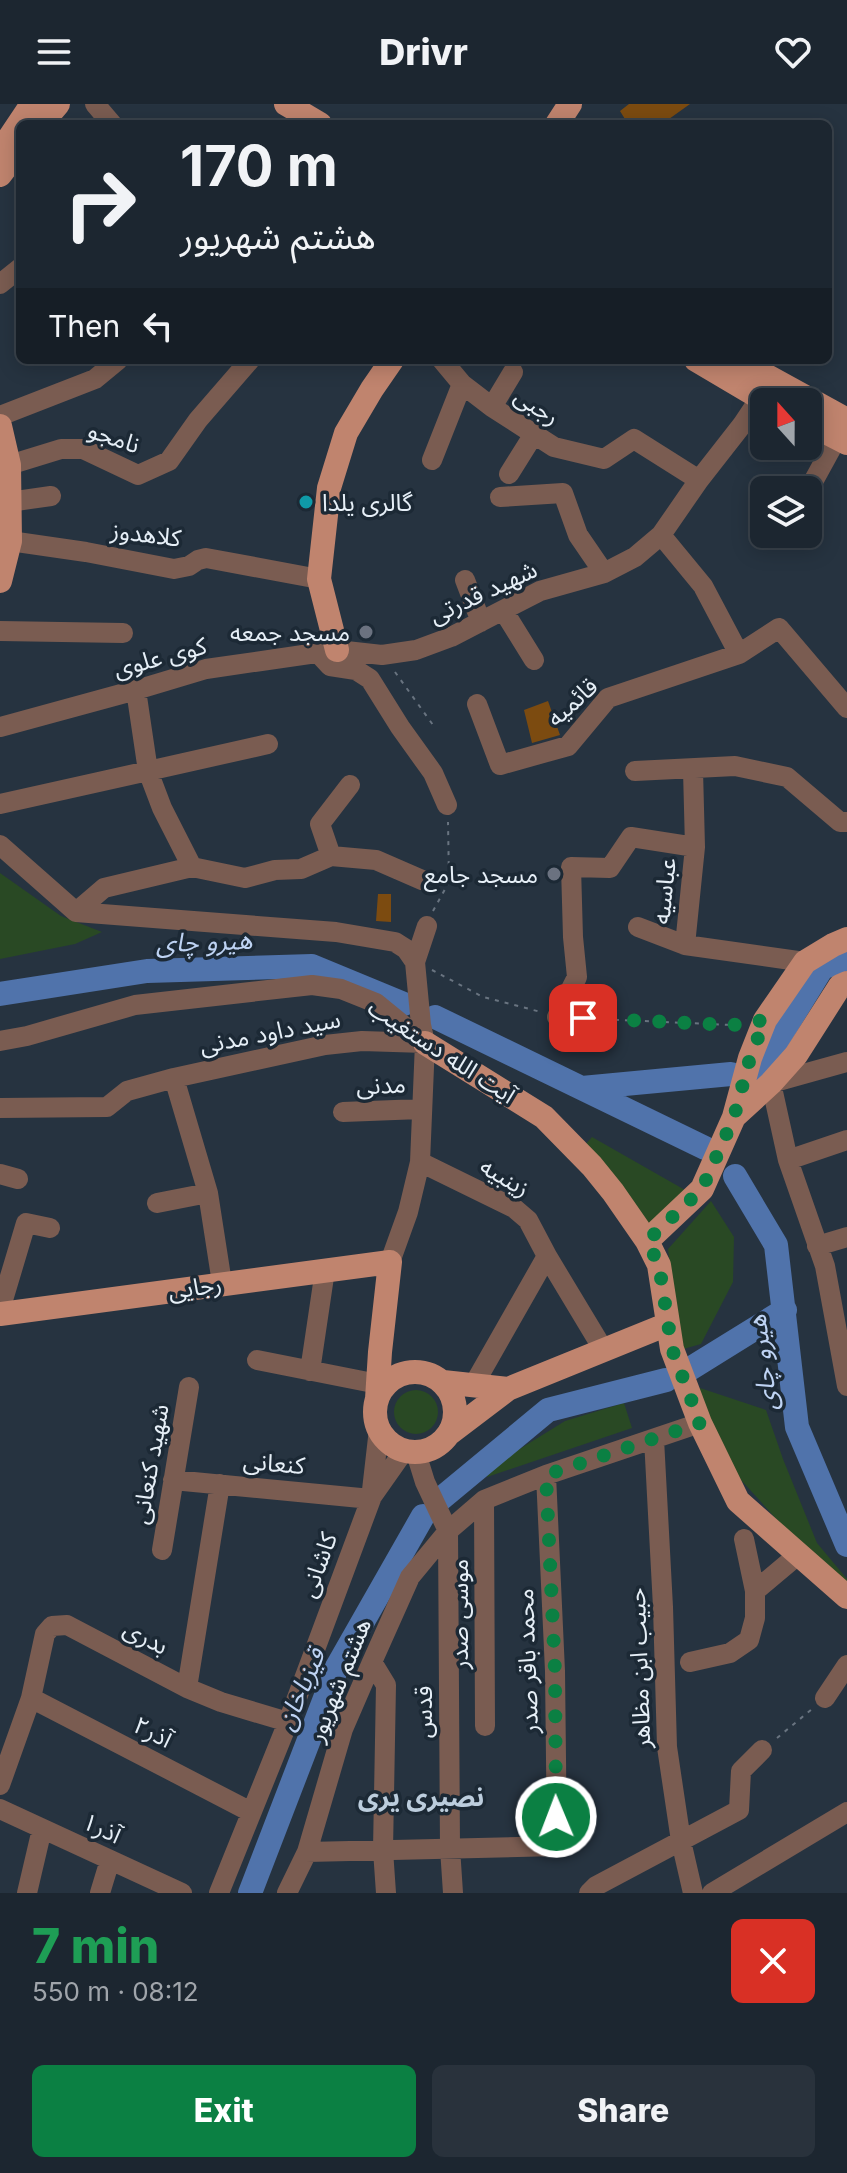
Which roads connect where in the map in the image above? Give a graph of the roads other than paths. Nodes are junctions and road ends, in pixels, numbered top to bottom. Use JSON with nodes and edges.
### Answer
{"nodes":[{"id":1,"x":58,"y":104,"type":"edge"},
{"id":2,"x":95,"y":104,"type":"edge"},
{"id":3,"x":269,"y":104,"type":"edge"},
{"id":4,"x":286,"y":104,"type":"edge"},
{"id":5,"x":44,"y":120,"type":"edge"},
{"id":6,"x":109,"y":120,"type":"edge"},
{"id":7,"x":295,"y":120,"type":"edge"},
{"id":8,"x":313,"y":120,"type":"edge"},
{"id":9,"x":16,"y":128,"type":"edge"},
{"id":10,"x":0,"y":152,"type":"edge"},
{"id":11,"x":16,"y":154,"type":"edge"},
{"id":12,"x":0,"y":175,"type":"edge"},
{"id":13,"x":16,"y":271,"type":"edge"},
{"id":14,"x":0,"y":284,"type":"edge"},
{"id":15,"x":113,"y":364,"type":"edge"},
{"id":16,"x":247,"y":364,"type":"edge"},
{"id":17,"x":389,"y":364,"type":"edge"},
{"id":18,"x":445,"y":364,"type":"edge"},
{"id":19,"x":703,"y":364,"type":"edge"},
{"id":20,"x":745,"y":364,"type":"edge"},
{"id":21,"x":513,"y":372,"type":"dead end"},
{"id":22,"x":462,"y":384,"type":"junction"},
{"id":23,"x":750,"y":392,"type":"edge"},
{"id":24,"x":492,"y":407,"type":"junction"},
{"id":25,"x":0,"y":416,"type":"edge"},
{"id":26,"x":750,"y":416,"type":"edge"},
{"id":27,"x":842,"y":423,"type":"edge"},
{"id":28,"x":0,"y":426,"type":"edge"},
{"id":29,"x":534,"y":434,"type":"junction"},
{"id":30,"x":432,"y":460,"type":"dead end"},
{"id":31,"x":9,"y":465,"type":"junction"},
{"id":32,"x":509,"y":474,"type":"dead end"},
{"id":33,"x":816,"y":476,"type":"edge"},
{"id":34,"x":699,"y":480,"type":"junction"},
{"id":35,"x":51,"y":496,"type":"dead end"},
{"id":36,"x":500,"y":497,"type":"dead end"},
{"id":37,"x":9,"y":502,"type":"junction"},
{"id":38,"x":661,"y":535,"type":"junction"},
{"id":39,"x":10,"y":541,"type":"junction"},
{"id":40,"x":604,"y":573,"type":"junction"},
{"id":41,"x":319,"y":579,"type":"junction"},
{"id":42,"x":465,"y":580,"type":"dead end"},
{"id":43,"x":0,"y":581,"type":"edge"},
{"id":44,"x":503,"y":610,"type":"junction"},
{"id":45,"x":481,"y":622,"type":"junction"},
{"id":46,"x":0,"y":631,"type":"edge"},
{"id":47,"x":123,"y":633,"type":"dead end"},
{"id":48,"x":327,"y":651,"type":"junction"},
{"id":49,"x":739,"y":654,"type":"junction"},
{"id":50,"x":534,"y":660,"type":"dead end"},
{"id":51,"x":136,"y":690,"type":"junction"},
{"id":52,"x":843,"y":696,"type":"edge"},
{"id":53,"x":477,"y":704,"type":"dead end"},
{"id":54,"x":0,"y":727,"type":"edge"},
{"id":55,"x":268,"y":744,"type":"dead end"},
{"id":56,"x":693,"y":770,"type":"junction"},
{"id":57,"x":148,"y":771,"type":"junction"},
{"id":58,"x":635,"y":771,"type":"dead end"},
{"id":59,"x":350,"y":785,"type":"dead end"},
{"id":60,"x":0,"y":804,"type":"edge"},
{"id":61,"x":447,"y":805,"type":"road end"},
{"id":62,"x":847,"y":822,"type":"edge"},
{"id":63,"x":0,"y":845,"type":"edge"},
{"id":64,"x":695,"y":847,"type":"junction"},
{"id":65,"x":331,"y":856,"type":"junction"},
{"id":66,"x":192,"y":867,"type":"junction"},
{"id":67,"x":422,"y":880,"type":"dead end"},
{"id":68,"x":76,"y":912,"type":"junction"},
{"id":69,"x":427,"y":926,"type":"dead end"},
{"id":70,"x":638,"y":927,"type":"dead end"},
{"id":71,"x":847,"y":939,"type":"edge"},
{"id":72,"x":685,"y":945,"type":"junction"},
{"id":73,"x":415,"y":962,"type":"junction"},
{"id":74,"x":805,"y":962,"type":"junction"},
{"id":75,"x":847,"y":983,"type":"edge"},
{"id":76,"x":557,"y":1017,"type":"road end"},
{"id":77,"x":423,"y":1034,"type":"junction"},
{"id":78,"x":0,"y":1041,"type":"edge"},
{"id":79,"x":845,"y":1068,"type":"edge"},
{"id":80,"x":174,"y":1078,"type":"junction"},
{"id":81,"x":771,"y":1083,"type":"junction"},
{"id":82,"x":0,"y":1108,"type":"edge"},
{"id":83,"x":421,"y":1109,"type":"junction"},
{"id":84,"x":343,"y":1112,"type":"dead end"},
{"id":85,"x":734,"y":1117,"type":"junction"},
{"id":86,"x":847,"y":1140,"type":"edge"},
{"id":87,"x":788,"y":1160,"type":"junction"},
{"id":88,"x":420,"y":1162,"type":"junction"},
{"id":89,"x":208,"y":1193,"type":"junction"},
{"id":90,"x":157,"y":1203,"type":"dead end"},
{"id":91,"x":50,"y":1228,"type":"dead end"},
{"id":92,"x":847,"y":1237,"type":"edge"},
{"id":93,"x":647,"y":1241,"type":"junction"},
{"id":94,"x":817,"y":1246,"type":"junction"},
{"id":95,"x":547,"y":1256,"type":"junction"},
{"id":96,"x":390,"y":1262,"type":"junction"},
{"id":97,"x":325,"y":1270,"type":"junction"},
{"id":98,"x":222,"y":1283,"type":"junction"},
{"id":99,"x":0,"y":1312,"type":"edge"},
{"id":100,"x":668,"y":1324,"type":"junction"},
{"id":101,"x":603,"y":1349,"type":"junction"},
{"id":102,"x":380,"y":1352,"type":"junction"},
{"id":103,"x":257,"y":1360,"type":"dead end"},
{"id":104,"x":310,"y":1371,"type":"junction"},
{"id":105,"x":411,"y":1372,"type":"junction"},
{"id":106,"x":443,"y":1382,"type":"junction"},
{"id":107,"x":473,"y":1386,"type":"junction"},
{"id":108,"x":847,"y":1386,"type":"edge"},
{"id":109,"x":189,"y":1387,"type":"dead end"},
{"id":110,"x":508,"y":1389,"type":"junction"},
{"id":111,"x":378,"y":1392,"type":"junction"},
{"id":112,"x":700,"y":1423,"type":"junction"},
{"id":113,"x":379,"y":1429,"type":"junction"},
{"id":114,"x":450,"y":1433,"type":"junction"},
{"id":115,"x":654,"y":1439,"type":"junction"},
{"id":116,"x":410,"y":1452,"type":"junction"},
{"id":117,"x":546,"y":1475,"type":"junction"},
{"id":118,"x":173,"y":1480,"type":"junction"},
{"id":119,"x":220,"y":1484,"type":"junction"},
{"id":120,"x":371,"y":1499,"type":"junction"},
{"id":121,"x":484,"y":1500,"type":"junction"},
{"id":122,"x":448,"y":1531,"type":"junction"},
{"id":123,"x":744,"y":1539,"type":"dead end"},
{"id":124,"x":162,"y":1550,"type":"dead end"},
{"id":125,"x":799,"y":1554,"type":"junction"},
{"id":126,"x":755,"y":1591,"type":"junction"},
{"id":127,"x":847,"y":1597,"type":"edge"},
{"id":128,"x":372,"y":1662,"type":"junction"},
{"id":129,"x":690,"y":1662,"type":"dead end"},
{"id":130,"x":847,"y":1665,"type":"edge"},
{"id":131,"x":187,"y":1688,"type":"junction"},
{"id":132,"x":31,"y":1698,"type":"junction"},
{"id":133,"x":825,"y":1698,"type":"road end"},
{"id":134,"x":288,"y":1722,"type":"junction"},
{"id":135,"x":485,"y":1726,"type":"dead end"},
{"id":136,"x":762,"y":1750,"type":"road end"},
{"id":137,"x":0,"y":1785,"type":"edge"},
{"id":138,"x":0,"y":1809,"type":"edge"},
{"id":139,"x":251,"y":1812,"type":"junction"},
{"id":140,"x":847,"y":1812,"type":"edge"},
{"id":141,"x":42,"y":1829,"type":"junction"},
{"id":142,"x":681,"y":1841,"type":"junction"},
{"id":143,"x":450,"y":1848,"type":"junction"},
{"id":144,"x":383,"y":1850,"type":"junction"},
{"id":145,"x":307,"y":1852,"type":"junction"},
{"id":146,"x":110,"y":1860,"type":"junction"},
{"id":147,"x":27,"y":1893,"type":"edge"},
{"id":148,"x":100,"y":1893,"type":"edge"},
{"id":149,"x":182,"y":1893,"type":"edge"},
{"id":150,"x":219,"y":1893,"type":"edge"},
{"id":151,"x":287,"y":1893,"type":"edge"},
{"id":152,"x":386,"y":1893,"type":"edge"},
{"id":153,"x":453,"y":1893,"type":"edge"},
{"id":154,"x":589,"y":1893,"type":"edge"},
{"id":155,"x":693,"y":1893,"type":"edge"},
{"id":156,"x":712,"y":1893,"type":"edge"}],
"edges":[{"from":1,"to":5,"type":"main road"},
{"from":2,"to":6,"type":"street"},
{"from":3,"to":7,"type":"main road"},
{"from":4,"to":8,"type":"main road"},
{"from":9,"to":10,"type":"main road"},
{"from":11,"to":12,"type":"main road"},
{"from":13,"to":14,"type":"street"},
{"from":15,"to":25,"type":"street"},
{"from":16,"to":31,"type":"street","name":"نامجو"},
{"from":17,"to":41,"type":"main road"},
{"from":18,"to":22,"type":"street","name":"رجبی"},
{"from":19,"to":23,"type":"main road"},
{"from":20,"to":27,"type":"main road"},
{"from":21,"to":24,"type":"street"},
{"from":22,"to":24,"type":"street","name":"رجبی"},
{"from":22,"to":30,"type":"street"},
{"from":24,"to":29,"type":"street","name":"رجبی"},
{"from":26,"to":34,"type":"street","name":"شهید قدرتی"},
{"from":27,"to":33,"type":"street"},
{"from":28,"to":31,"type":"main road"},
{"from":29,"to":32,"type":"street"},
{"from":29,"to":34,"type":"street","name":"رجبی"},
{"from":31,"to":37,"type":"main road"},
{"from":34,"to":38,"type":"street","name":"شهید قدرتی"},
{"from":35,"to":37,"type":"street"},
{"from":36,"to":40,"type":"street"},
{"from":37,"to":39,"type":"main road"},
{"from":38,"to":40,"type":"street","name":"شهید قدرتی"},
{"from":38,"to":49,"type":"street"},
{"from":39,"to":41,"type":"street","name":"کلاهدوز"},
{"from":39,"to":43,"type":"main road"},
{"from":40,"to":44,"type":"street","name":"شهید قدرتی"},
{"from":41,"to":48,"type":"main road"},
{"from":42,"to":45,"type":"street"},
{"from":44,"to":45,"type":"street","name":"شهید قدرتی"},
{"from":44,"to":50,"type":"street"},
{"from":45,"to":48,"type":"street","name":"شهید قدرتی"},
{"from":46,"to":47,"type":"street"},
{"from":48,"to":51,"type":"street","name":"کوی علوی"},
{"from":48,"to":61,"type":"street"},
{"from":49,"to":52,"type":"street","name":"قائمیه"},
{"from":49,"to":53,"type":"street","name":"قائمیه"},
{"from":51,"to":54,"type":"street","name":"کوی علوی"},
{"from":51,"to":57,"type":"street"},
{"from":55,"to":57,"type":"street"},
{"from":56,"to":58,"type":"street"},
{"from":56,"to":62,"type":"street"},
{"from":56,"to":64,"type":"street","name":"عباسیه"},
{"from":57,"to":60,"type":"street"},
{"from":57,"to":66,"type":"street"},
{"from":59,"to":65,"type":"street"},
{"from":63,"to":68,"type":"street"},
{"from":64,"to":72,"type":"street","name":"عباسیه"},
{"from":64,"to":76,"type":"street"},
{"from":65,"to":66,"type":"street"},
{"from":65,"to":67,"type":"street"},
{"from":66,"to":68,"type":"street"},
{"from":68,"to":73,"type":"street"},
{"from":69,"to":73,"type":"street"},
{"from":70,"to":72,"type":"street"},
{"from":71,"to":74,"type":"main road"},
{"from":72,"to":74,"type":"street","name":"عباسیه"},
{"from":73,"to":77,"type":"street"},
{"from":74,"to":85,"type":"main road"},
{"from":75,"to":81,"type":"main road"},
{"from":77,"to":78,"type":"street","name":"آیت الله دستغیب"},
{"from":77,"to":80,"type":"street","name":"سید داود مدنی"},
{"from":77,"to":83,"type":"street"},
{"from":77,"to":93,"type":"main road","name":"آیت الله دستغیب"},
{"from":79,"to":81,"type":"street"},
{"from":80,"to":82,"type":"street","name":"سید داود مدنی"},
{"from":80,"to":89,"type":"street","name":"سید داود مدنی"},
{"from":81,"to":85,"type":"main road"},
{"from":81,"to":87,"type":"street"},
{"from":83,"to":84,"type":"street","name":"مدنی"},
{"from":83,"to":88,"type":"street"},
{"from":85,"to":93,"type":"main road"},
{"from":86,"to":87,"type":"street"},
{"from":87,"to":94,"type":"street"},
{"from":88,"to":95,"type":"street","name":"زینبیه"},
{"from":88,"to":96,"type":"street"},
{"from":89,"to":90,"type":"street"},
{"from":89,"to":98,"type":"street","name":"سید داود مدنی"},
{"from":91,"to":99,"type":"street"},
{"from":92,"to":94,"type":"street"},
{"from":93,"to":100,"type":"main road","name":"آیت الله دستغیب"},
{"from":94,"to":108,"type":"street"},
{"from":95,"to":101,"type":"street","name":"زینبیه"},
{"from":95,"to":107,"type":"street"},
{"from":96,"to":97,"type":"main road","name":"رجایی"},
{"from":96,"to":102,"type":"main road"},
{"from":97,"to":98,"type":"main road","name":"رجایی"},
{"from":97,"to":104,"type":"street"},
{"from":98,"to":99,"type":"main road","name":"رجایی"},
{"from":100,"to":101,"type":"main road"},
{"from":100,"to":112,"type":"main road","name":"آیت الله دستغیب"},
{"from":101,"to":110,"type":"main road"},
{"from":102,"to":105,"type":"main road"},
{"from":102,"to":111,"type":"main road"},
{"from":103,"to":104,"type":"street"},
{"from":104,"to":111,"type":"street"},
{"from":105,"to":106,"type":"main road"},
{"from":105,"to":111,"type":"main road"},
{"from":106,"to":107,"type":"main road"},
{"from":106,"to":114,"type":"main road"},
{"from":107,"to":110,"type":"main road"},
{"from":109,"to":118,"type":"street","name":"شهید کنعانی"},
{"from":110,"to":114,"type":"main road"},
{"from":111,"to":113,"type":"main road"},
{"from":112,"to":115,"type":"street","name":"هشتم شهریور"},
{"from":112,"to":125,"type":"main road"},
{"from":113,"to":116,"type":"main road"},
{"from":113,"to":120,"type":"street","name":"کاشانی"},
{"from":114,"to":116,"type":"main road"},
{"from":115,"to":117,"type":"street","name":"هشتم شهریور"},
{"from":115,"to":142,"type":"street","name":"حبیب ابن مظاهر"},
{"from":116,"to":120,"type":"street"},
{"from":116,"to":122,"type":"street"},
{"from":117,"to":121,"type":"street","name":"هشتم شهریور"},
{"from":117,"to":143,"type":"street","name":"محمد باقر صدر"},
{"from":118,"to":119,"type":"street","name":"کنعانی"},
{"from":118,"to":124,"type":"street","name":"شهید کنعانی"},
{"from":119,"to":120,"type":"street","name":"کنعانی"},
{"from":119,"to":131,"type":"street"},
{"from":120,"to":134,"type":"street","name":"کاشانی"},
{"from":121,"to":122,"type":"street","name":"هشتم شهریور"},
{"from":121,"to":135,"type":"street","name":"موسی صدر"},
{"from":122,"to":128,"type":"street","name":"هشتم شهریور"},
{"from":122,"to":143,"type":"street","name":"قدس"},
{"from":123,"to":126,"type":"street"},
{"from":125,"to":126,"type":"street"},
{"from":125,"to":127,"type":"main road"},
{"from":126,"to":129,"type":"street"},
{"from":128,"to":144,"type":"street"},
{"from":128,"to":145,"type":"street","name":"هشتم شهریور"},
{"from":130,"to":133,"type":"street"},
{"from":131,"to":132,"type":"street","name":"بدری"},
{"from":131,"to":134,"type":"street","name":"بدری"},
{"from":132,"to":137,"type":"street"},
{"from":132,"to":139,"type":"street","name":"آذر۲"},
{"from":134,"to":139,"type":"street","name":"کاشانی"},
{"from":136,"to":142,"type":"street"},
{"from":138,"to":141,"type":"street","name":"آذر۱"},
{"from":139,"to":150,"type":"street","name":"کاشانی"},
{"from":140,"to":156,"type":"street"},
{"from":141,"to":146,"type":"street","name":"آذر۱"},
{"from":141,"to":147,"type":"street"},
{"from":142,"to":154,"type":"street"},
{"from":142,"to":155,"type":"street","name":"حبیب ابن مظاهر"},
{"from":143,"to":144,"type":"street"},
{"from":143,"to":153,"type":"street","name":"قدس"},
{"from":144,"to":145,"type":"street"},
{"from":144,"to":152,"type":"street"},
{"from":145,"to":151,"type":"street","name":"هشتم شهریور"},
{"from":146,"to":148,"type":"street"},
{"from":146,"to":149,"type":"street","name":"آذر۱"}]}
